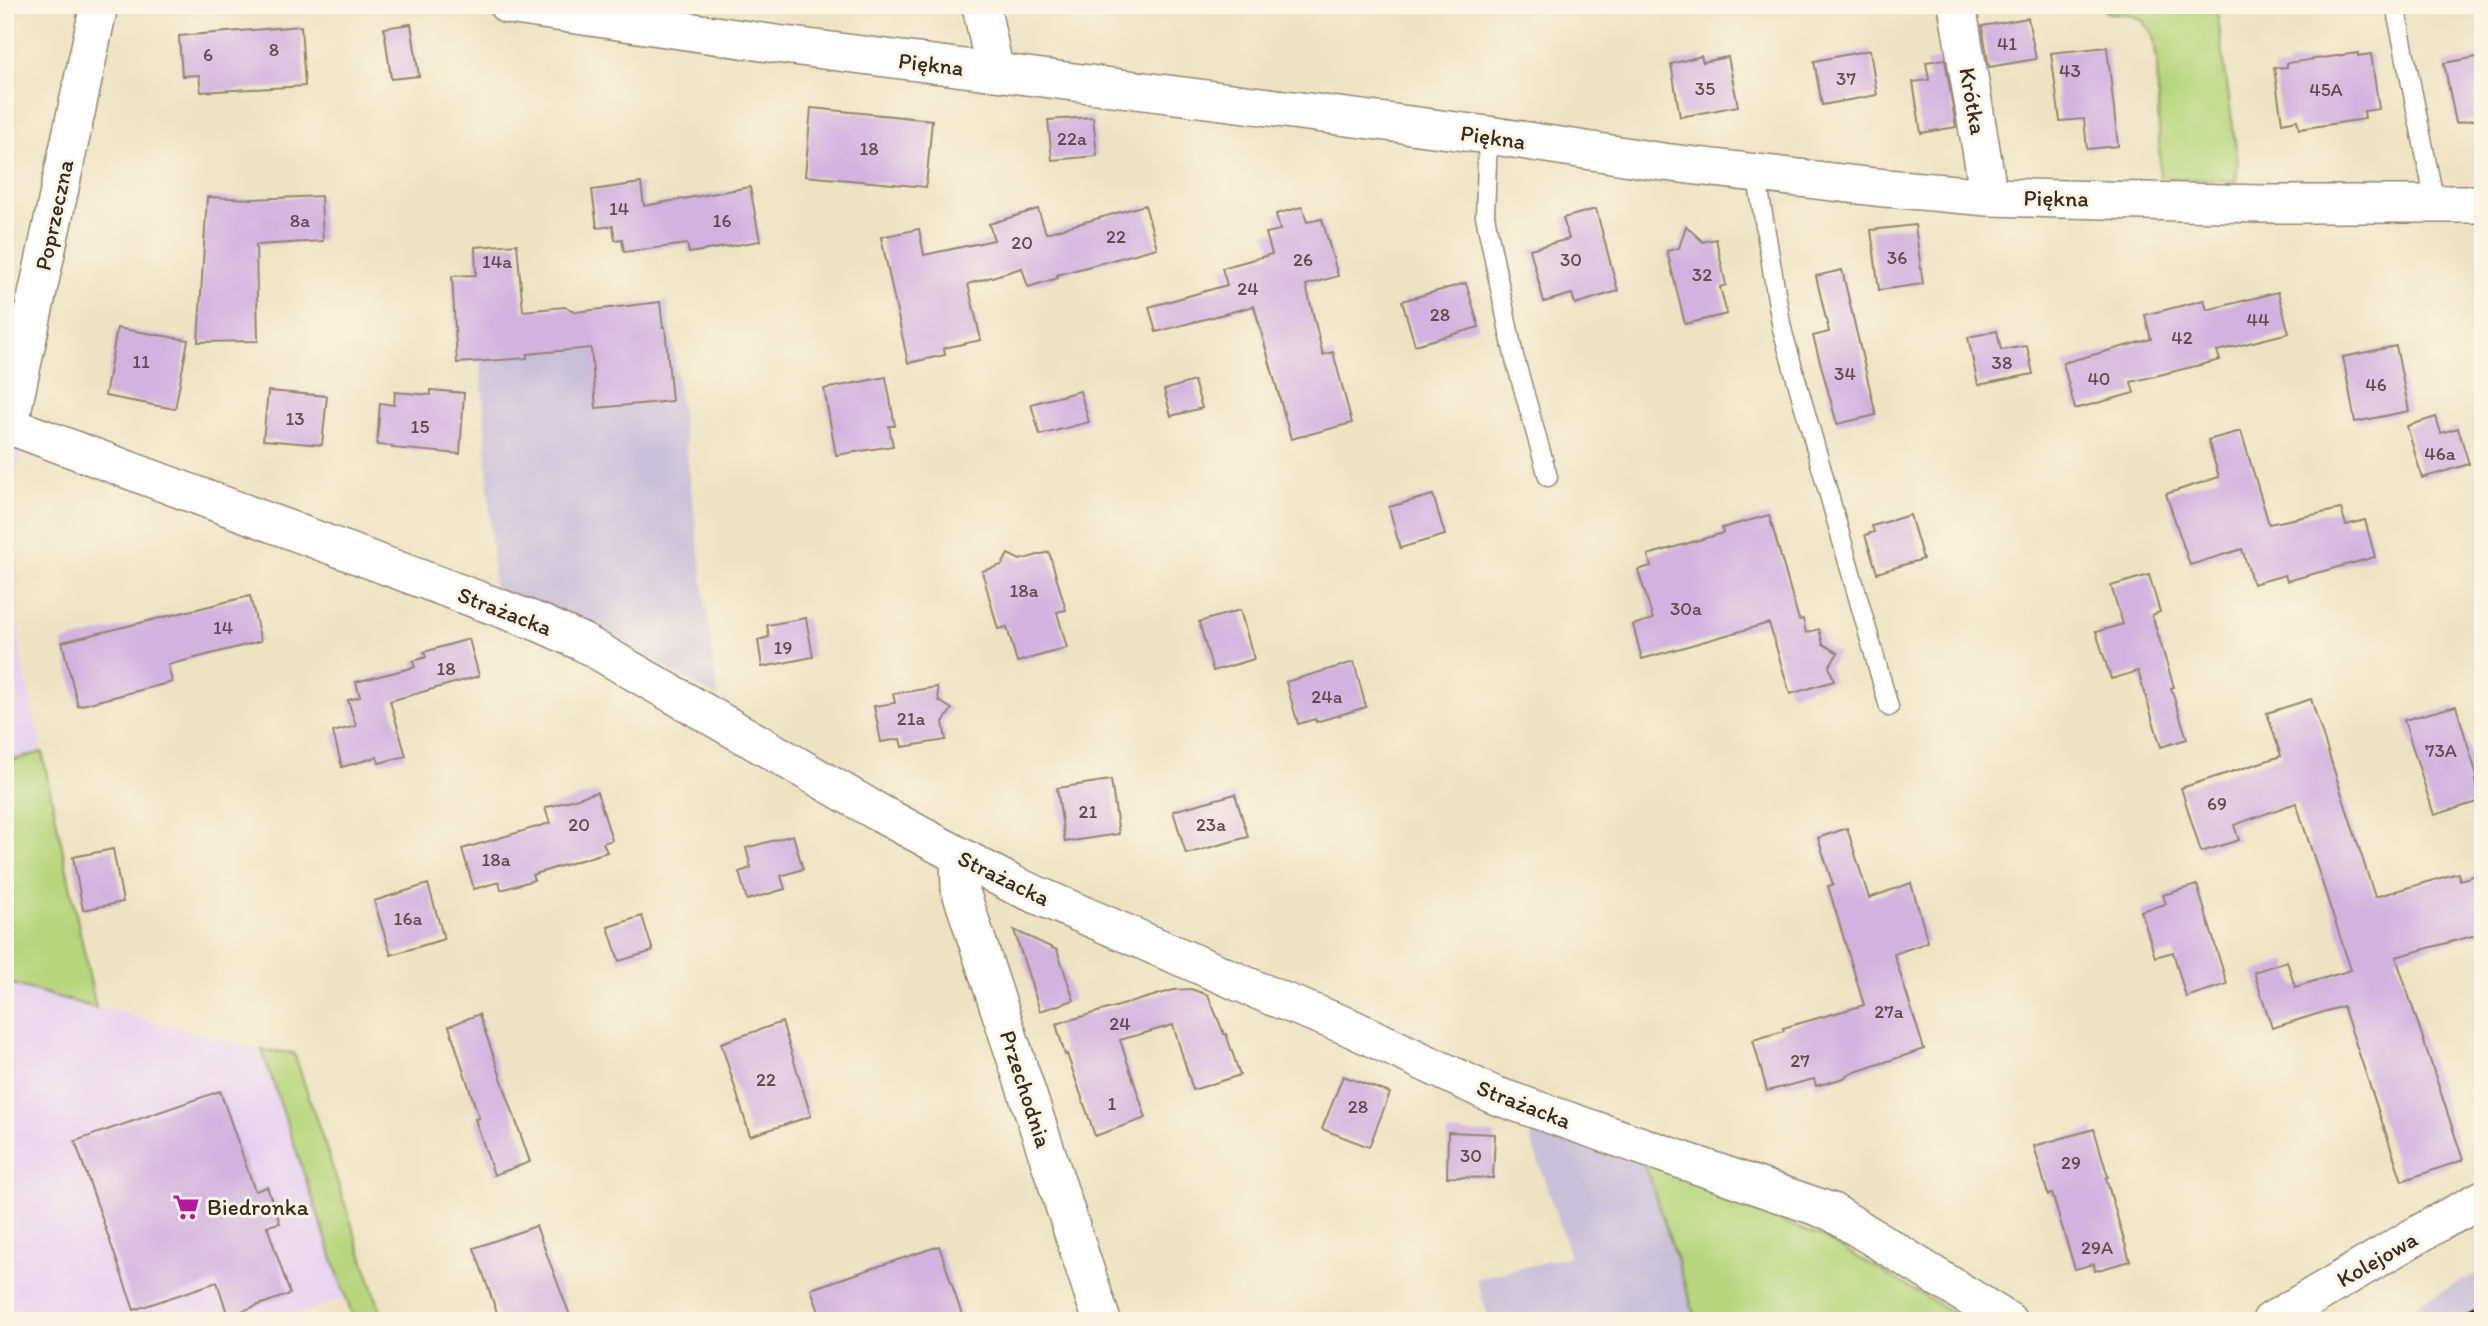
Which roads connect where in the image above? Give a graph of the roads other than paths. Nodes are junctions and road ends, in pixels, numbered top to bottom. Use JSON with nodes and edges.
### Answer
{"nodes":[{"id":1,"x":99,"y":5,"type":"edge"},
{"id":2,"x":508,"y":5,"type":"edge"},
{"id":3,"x":981,"y":5,"type":"edge"},
{"id":4,"x":1957,"y":5,"type":"edge"},
{"id":5,"x":2395,"y":5,"type":"edge"},
{"id":6,"x":995,"y":72,"type":"junction"},
{"id":7,"x":1488,"y":135,"type":"junction"},
{"id":8,"x":1756,"y":173,"type":"junction"},
{"id":9,"x":1989,"y":197,"type":"junction"},
{"id":10,"x":2435,"y":203,"type":"junction"},
{"id":11,"x":2483,"y":204,"type":"edge"},
{"id":12,"x":7,"y":425,"type":"edge"},
{"id":13,"x":1548,"y":477,"type":"dead end"},
{"id":14,"x":1889,"y":707,"type":"dead end"},
{"id":15,"x":959,"y":857,"type":"junction"},
{"id":16,"x":2483,"y":1199,"type":"edge"},
{"id":17,"x":1102,"y":1321,"type":"edge"},
{"id":18,"x":2008,"y":1321,"type":"edge"},
{"id":19,"x":2272,"y":1321,"type":"edge"}],
"edges":[{"from":1,"to":12,"type":"street","name":"Poprzeczna"},
{"from":2,"to":6,"type":"street","name":"Piękna"},
{"from":3,"to":6,"type":"street"},
{"from":4,"to":9,"type":"street","name":"Krótka"},
{"from":5,"to":10,"type":"lane"},
{"from":6,"to":7,"type":"street","name":"Piękna"},
{"from":7,"to":8,"type":"street","name":"Piękna"},
{"from":7,"to":13,"type":"lane"},
{"from":8,"to":9,"type":"street","name":"Piękna"},
{"from":8,"to":14,"type":"lane"},
{"from":9,"to":10,"type":"street","name":"Piękna"},
{"from":10,"to":11,"type":"street","name":"Piękna"},
{"from":12,"to":15,"type":"street","name":"Strażacka"},
{"from":15,"to":17,"type":"street","name":"Przechodnia"},
{"from":15,"to":18,"type":"street","name":"Strażacka"},
{"from":16,"to":19,"type":"street","name":"Kolejowa"}]}
